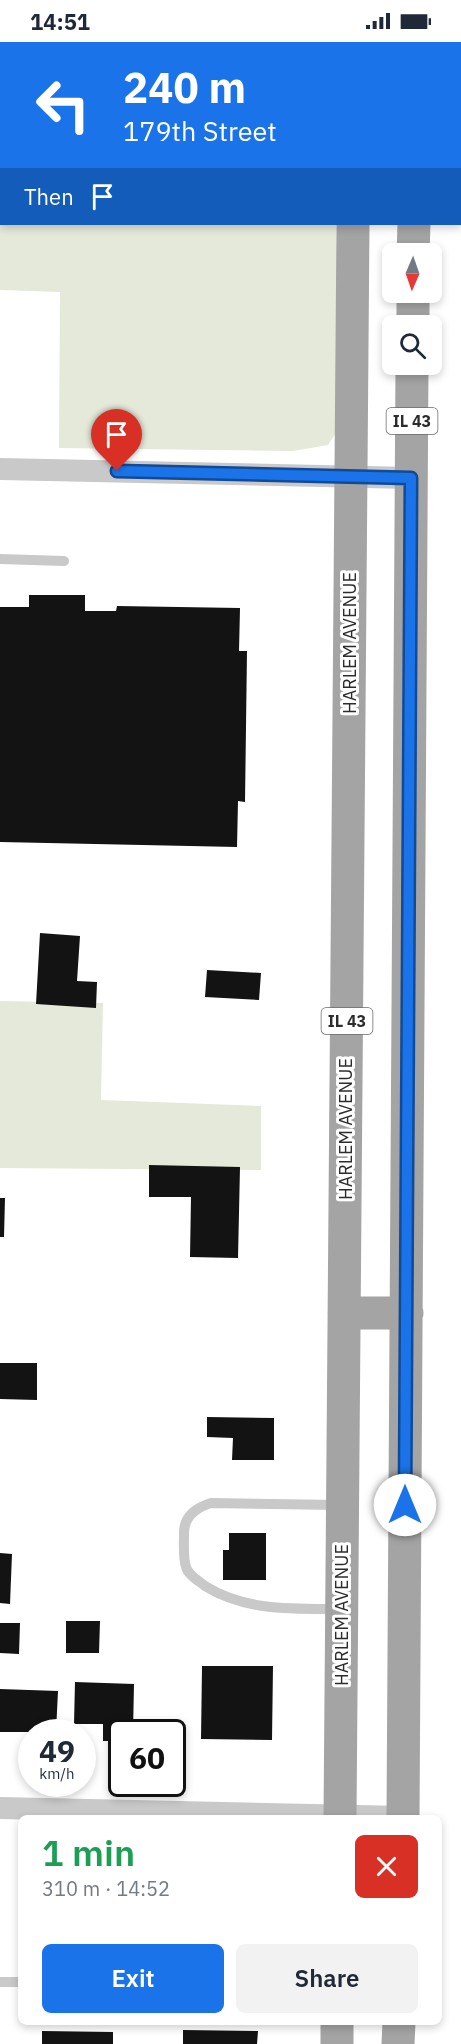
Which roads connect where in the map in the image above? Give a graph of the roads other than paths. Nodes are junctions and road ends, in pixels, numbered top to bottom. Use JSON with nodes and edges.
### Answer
{"nodes":[{"id":1,"x":353,"y":225,"type":"edge"},
{"id":2,"x":414,"y":225,"type":"edge"},
{"id":3,"x":413,"y":243,"type":"edge"},
{"id":4,"x":412,"y":375,"type":"edge"},
{"id":5,"x":0,"y":469,"type":"edge"},
{"id":6,"x":351,"y":476,"type":"junction"},
{"id":7,"x":411,"y":478,"type":"junction"},
{"id":8,"x":0,"y":559,"type":"edge"},
{"id":9,"x":64,"y":561,"type":"dead end"},
{"id":10,"x":344,"y":1313,"type":"junction"},
{"id":11,"x":407,"y":1313,"type":"junction"},
{"id":12,"x":343,"y":1505,"type":"junction"},
{"id":13,"x":342,"y":1609,"type":"junction"},
{"id":14,"x":0,"y":1808,"type":"edge"},
{"id":15,"x":298,"y":1815,"type":"edge"},
{"id":16,"x":340,"y":1815,"type":"edge"},
{"id":17,"x":403,"y":1815,"type":"edge"},
{"id":18,"x":0,"y":1982,"type":"edge"},
{"id":19,"x":18,"y":1982,"type":"edge"},
{"id":20,"x":338,"y":2025,"type":"edge"},
{"id":21,"x":399,"y":2025,"type":"edge"},
{"id":22,"x":337,"y":2044,"type":"edge"},
{"id":23,"x":398,"y":2044,"type":"edge"}],
"edges":[{"from":1,"to":6,"type":"main road","name":"HARLEM AVENUE","number":"IL 43"},
{"from":2,"to":3,"type":"main road"},
{"from":4,"to":7,"type":"main road","number":"IL 43"},
{"from":5,"to":6,"type":"street"},
{"from":6,"to":7,"type":"street"},
{"from":6,"to":10,"type":"main road","name":"HARLEM AVENUE","number":"IL 43"},
{"from":7,"to":11,"type":"main road","number":"IL 43"},
{"from":8,"to":9,"type":"lane"},
{"from":10,"to":11,"type":"main road"},
{"from":10,"to":12,"type":"main road","name":"HARLEM AVENUE","number":"IL 43"},
{"from":11,"to":17,"type":"main road","number":"IL 43"},
{"from":12,"to":13,"type":"main road","name":"HARLEM AVENUE","number":"IL 43"},
{"from":12,"to":13,"type":"lane"},
{"from":13,"to":16,"type":"main road","name":"HARLEM AVENUE","number":"IL 43"},
{"from":14,"to":15,"type":"street"},
{"from":18,"to":19,"type":"lane"},
{"from":20,"to":22,"type":"main road"},
{"from":21,"to":23,"type":"main road"}]}
